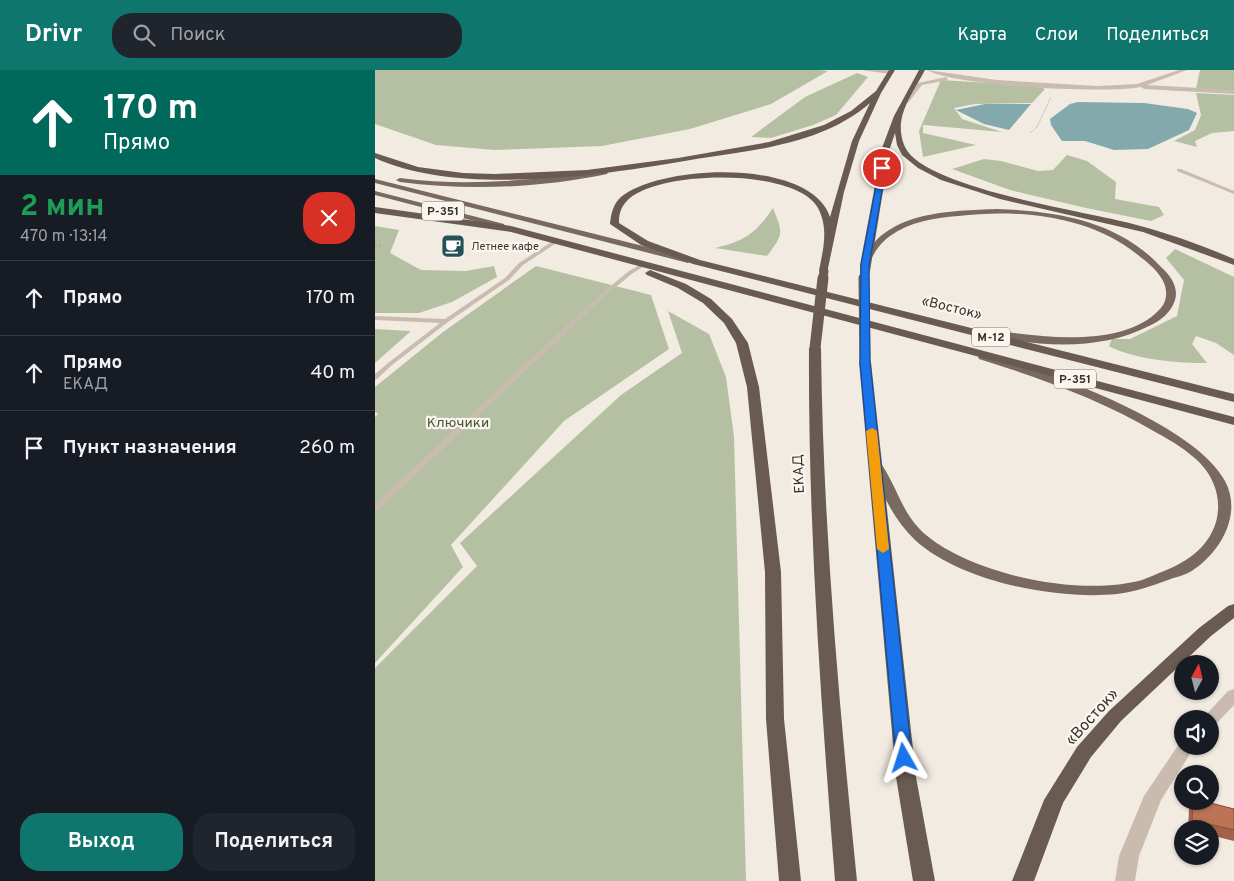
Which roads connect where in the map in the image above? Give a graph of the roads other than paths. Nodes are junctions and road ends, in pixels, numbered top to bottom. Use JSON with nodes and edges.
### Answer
{"nodes":[{"id":1,"x":864,"y":70,"type":"edge"},
{"id":2,"x":923,"y":70,"type":"edge"},
{"id":3,"x":930,"y":70,"type":"edge"},
{"id":4,"x":1184,"y":70,"type":"edge"},
{"id":5,"x":890,"y":73,"type":"edge"},
{"id":6,"x":966,"y":79,"type":"junction"},
{"id":7,"x":1136,"y":87,"type":"junction"},
{"id":8,"x":1234,"y":92,"type":"edge"},
{"id":9,"x":876,"y":93,"type":"junction"},
{"id":10,"x":906,"y":102,"type":"junction"},
{"id":11,"x":897,"y":116,"type":"junction"},
{"id":12,"x":375,"y":155,"type":"edge"},
{"id":13,"x":1179,"y":170,"type":"dead end"},
{"id":14,"x":604,"y":172,"type":"junction"},
{"id":15,"x":375,"y":176,"type":"edge"},
{"id":16,"x":375,"y":181,"type":"edge"},
{"id":17,"x":375,"y":193,"type":"edge"},
{"id":18,"x":1234,"y":193,"type":"edge"},
{"id":19,"x":375,"y":210,"type":"edge"},
{"id":20,"x":511,"y":229,"type":"junction"},
{"id":21,"x":830,"y":237,"type":"junction"},
{"id":22,"x":556,"y":241,"type":"junction"},
{"id":23,"x":1234,"y":262,"type":"edge"},
{"id":24,"x":865,"y":265,"type":"junction"},
{"id":25,"x":641,"y":266,"type":"junction"},
{"id":26,"x":749,"y":276,"type":"junction"},
{"id":27,"x":913,"y":317,"type":"junction"},
{"id":28,"x":375,"y":318,"type":"edge"},
{"id":29,"x":446,"y":321,"type":"junction"},
{"id":30,"x":916,"y":337,"type":"junction"},
{"id":31,"x":375,"y":378,"type":"edge"},
{"id":32,"x":1234,"y":398,"type":"edge"},
{"id":33,"x":1234,"y":421,"type":"edge"},
{"id":34,"x":874,"y":458,"type":"junction"},
{"id":35,"x":375,"y":508,"type":"edge"},
{"id":36,"x":1234,"y":610,"type":"edge"},
{"id":37,"x":1234,"y":695,"type":"edge"},
{"id":38,"x":1219,"y":710,"type":"edge"},
{"id":39,"x":1181,"y":755,"type":"edge"},
{"id":40,"x":790,"y":881,"type":"edge"},
{"id":41,"x":847,"y":881,"type":"edge"},
{"id":42,"x":924,"y":881,"type":"edge"},
{"id":43,"x":1023,"y":881,"type":"edge"},
{"id":44,"x":1125,"y":881,"type":"edge"}],
"edges":[{"from":1,"to":5,"type":"street"},
{"from":2,"to":10,"type":"highway"},
{"from":3,"to":6,"type":"street"},
{"from":4,"to":7,"type":"street"},
{"from":5,"to":9,"type":"highway","name":"ЕКАД"},
{"from":6,"to":7,"type":"street"},
{"from":6,"to":10,"type":"street"},
{"from":7,"to":8,"type":"street"},
{"from":9,"to":14,"type":"highway"},
{"from":9,"to":21,"type":"highway","name":"ЕКАД"},
{"from":10,"to":11,"type":"highway"},
{"from":11,"to":23,"type":"highway"},
{"from":11,"to":24,"type":"highway"},
{"from":12,"to":14,"type":"highway"},
{"from":13,"to":18,"type":"lane"},
{"from":14,"to":15,"type":"main road"},
{"from":16,"to":26,"type":"main road","number":"Р-351"},
{"from":17,"to":20,"type":"main road","number":"Р-351"},
{"from":19,"to":20,"type":"highway"},
{"from":20,"to":22,"type":"highway","number":"Р-351"},
{"from":21,"to":26,"type":"highway"},
{"from":21,"to":41,"type":"highway","name":"ЕКАД","bridge":true},
{"from":22,"to":25,"type":"highway","number":"Р-351"},
{"from":22,"to":29,"type":"lane"},
{"from":24,"to":27,"type":"main road"},
{"from":24,"to":34,"type":"highway","bridge":true},
{"from":25,"to":30,"type":"highway","number":"Р-351"},
{"from":25,"to":35,"type":"lane"},
{"from":25,"to":40,"type":"highway"},
{"from":26,"to":27,"type":"highway","name":"«Восток»","number":"М-12"},
{"from":27,"to":32,"type":"highway","name":"«Восток»","number":"М-12"},
{"from":28,"to":29,"type":"lane"},
{"from":29,"to":31,"type":"lane"},
{"from":30,"to":33,"type":"highway","number":"Р-351"},
{"from":30,"to":34,"type":"main road"},
{"from":34,"to":42,"type":"highway"},
{"from":36,"to":43,"type":"highway","name":"«Восток»"},
{"from":37,"to":38,"type":"street"},
{"from":39,"to":44,"type":"street"}]}
